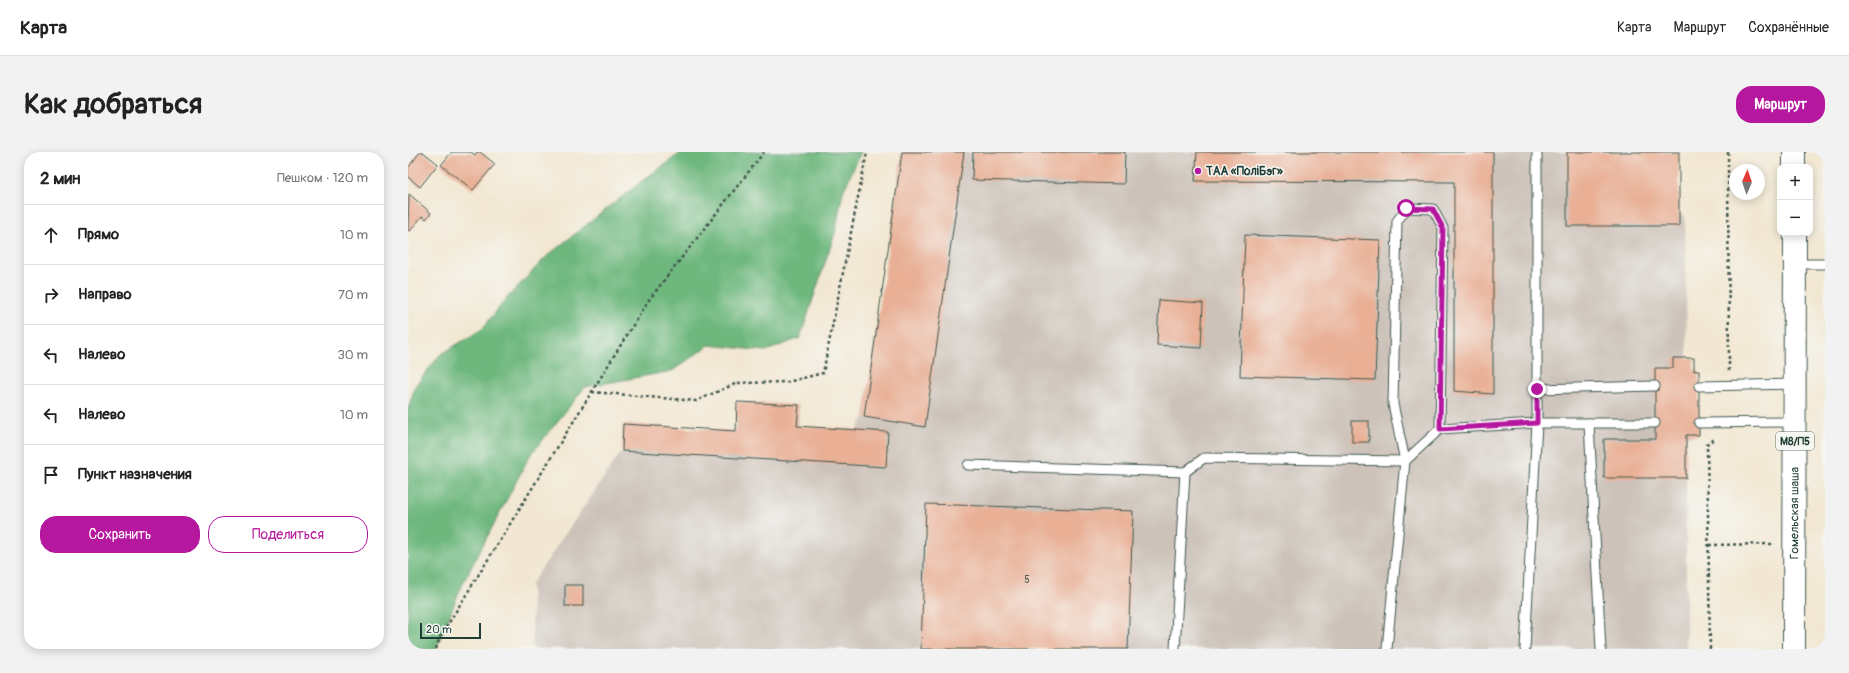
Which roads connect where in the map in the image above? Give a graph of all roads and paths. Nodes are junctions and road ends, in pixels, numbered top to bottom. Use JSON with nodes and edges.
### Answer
{"nodes":[{"id":1,"x":764,"y":152,"type":"edge"},
{"id":2,"x":867,"y":152,"type":"edge"},
{"id":3,"x":1536,"y":152,"type":"edge"},
{"id":4,"x":1794,"y":152,"type":"edge"},
{"id":5,"x":1794,"y":164,"type":"edge"},
{"id":6,"x":1795,"y":236,"type":"edge"},
{"id":7,"x":1795,"y":264,"type":"junction"},
{"id":8,"x":1825,"y":264,"type":"edge"},
{"id":9,"x":1795,"y":384,"type":"junction"},
{"id":10,"x":1655,"y":386,"type":"dead end"},
{"id":11,"x":1699,"y":386,"type":"dead end"},
{"id":12,"x":1537,"y":389,"type":"junction"},
{"id":13,"x":592,"y":392,"type":"junction"},
{"id":14,"x":1795,"y":422,"type":"junction"},
{"id":15,"x":1537,"y":423,"type":"junction"},
{"id":16,"x":1589,"y":423,"type":"junction"},
{"id":17,"x":1655,"y":423,"type":"dead end"},
{"id":18,"x":1699,"y":423,"type":"dead end"},
{"id":19,"x":1440,"y":429,"type":"junction"},
{"id":20,"x":1405,"y":461,"type":"junction"},
{"id":21,"x":968,"y":465,"type":"dead end"},
{"id":22,"x":1185,"y":472,"type":"junction"},
{"id":23,"x":1772,"y":544,"type":"dead end"},
{"id":24,"x":1708,"y":546,"type":"dead end"},
{"id":25,"x":436,"y":649,"type":"edge"},
{"id":26,"x":1175,"y":649,"type":"edge"},
{"id":27,"x":1387,"y":649,"type":"edge"},
{"id":28,"x":1525,"y":649,"type":"edge"},
{"id":29,"x":1602,"y":649,"type":"edge"},
{"id":30,"x":1794,"y":649,"type":"edge"}],
"edges":[{"from":1,"to":13,"type":"path"},
{"from":2,"to":13,"type":"path"},
{"from":3,"to":12,"type":"lane"},
{"from":4,"to":5,"type":"main road"},
{"from":6,"to":7,"type":"main road","name":"Гомельская шаша","number":"М8/П5"},
{"from":7,"to":8,"type":"lane"},
{"from":7,"to":9,"type":"main road","name":"Гомельская шаша","number":"М8/П5"},
{"from":9,"to":11,"type":"lane"},
{"from":9,"to":14,"type":"main road","name":"Гомельская шаша","number":"М8/П5"},
{"from":10,"to":12,"type":"lane"},
{"from":12,"to":15,"type":"lane"},
{"from":13,"to":25,"type":"path"},
{"from":14,"to":18,"type":"lane"},
{"from":14,"to":30,"type":"main road","name":"Гомельская шаша","number":"М8/П5"},
{"from":15,"to":16,"type":"lane"},
{"from":15,"to":19,"type":"lane"},
{"from":15,"to":28,"type":"lane"},
{"from":16,"to":17,"type":"lane"},
{"from":16,"to":29,"type":"lane"},
{"from":19,"to":20,"type":"lane"},
{"from":19,"to":20,"type":"lane"},
{"from":20,"to":22,"type":"lane"},
{"from":20,"to":27,"type":"lane"},
{"from":21,"to":22,"type":"lane"},
{"from":22,"to":26,"type":"lane"},
{"from":23,"to":24,"type":"path"}]}
